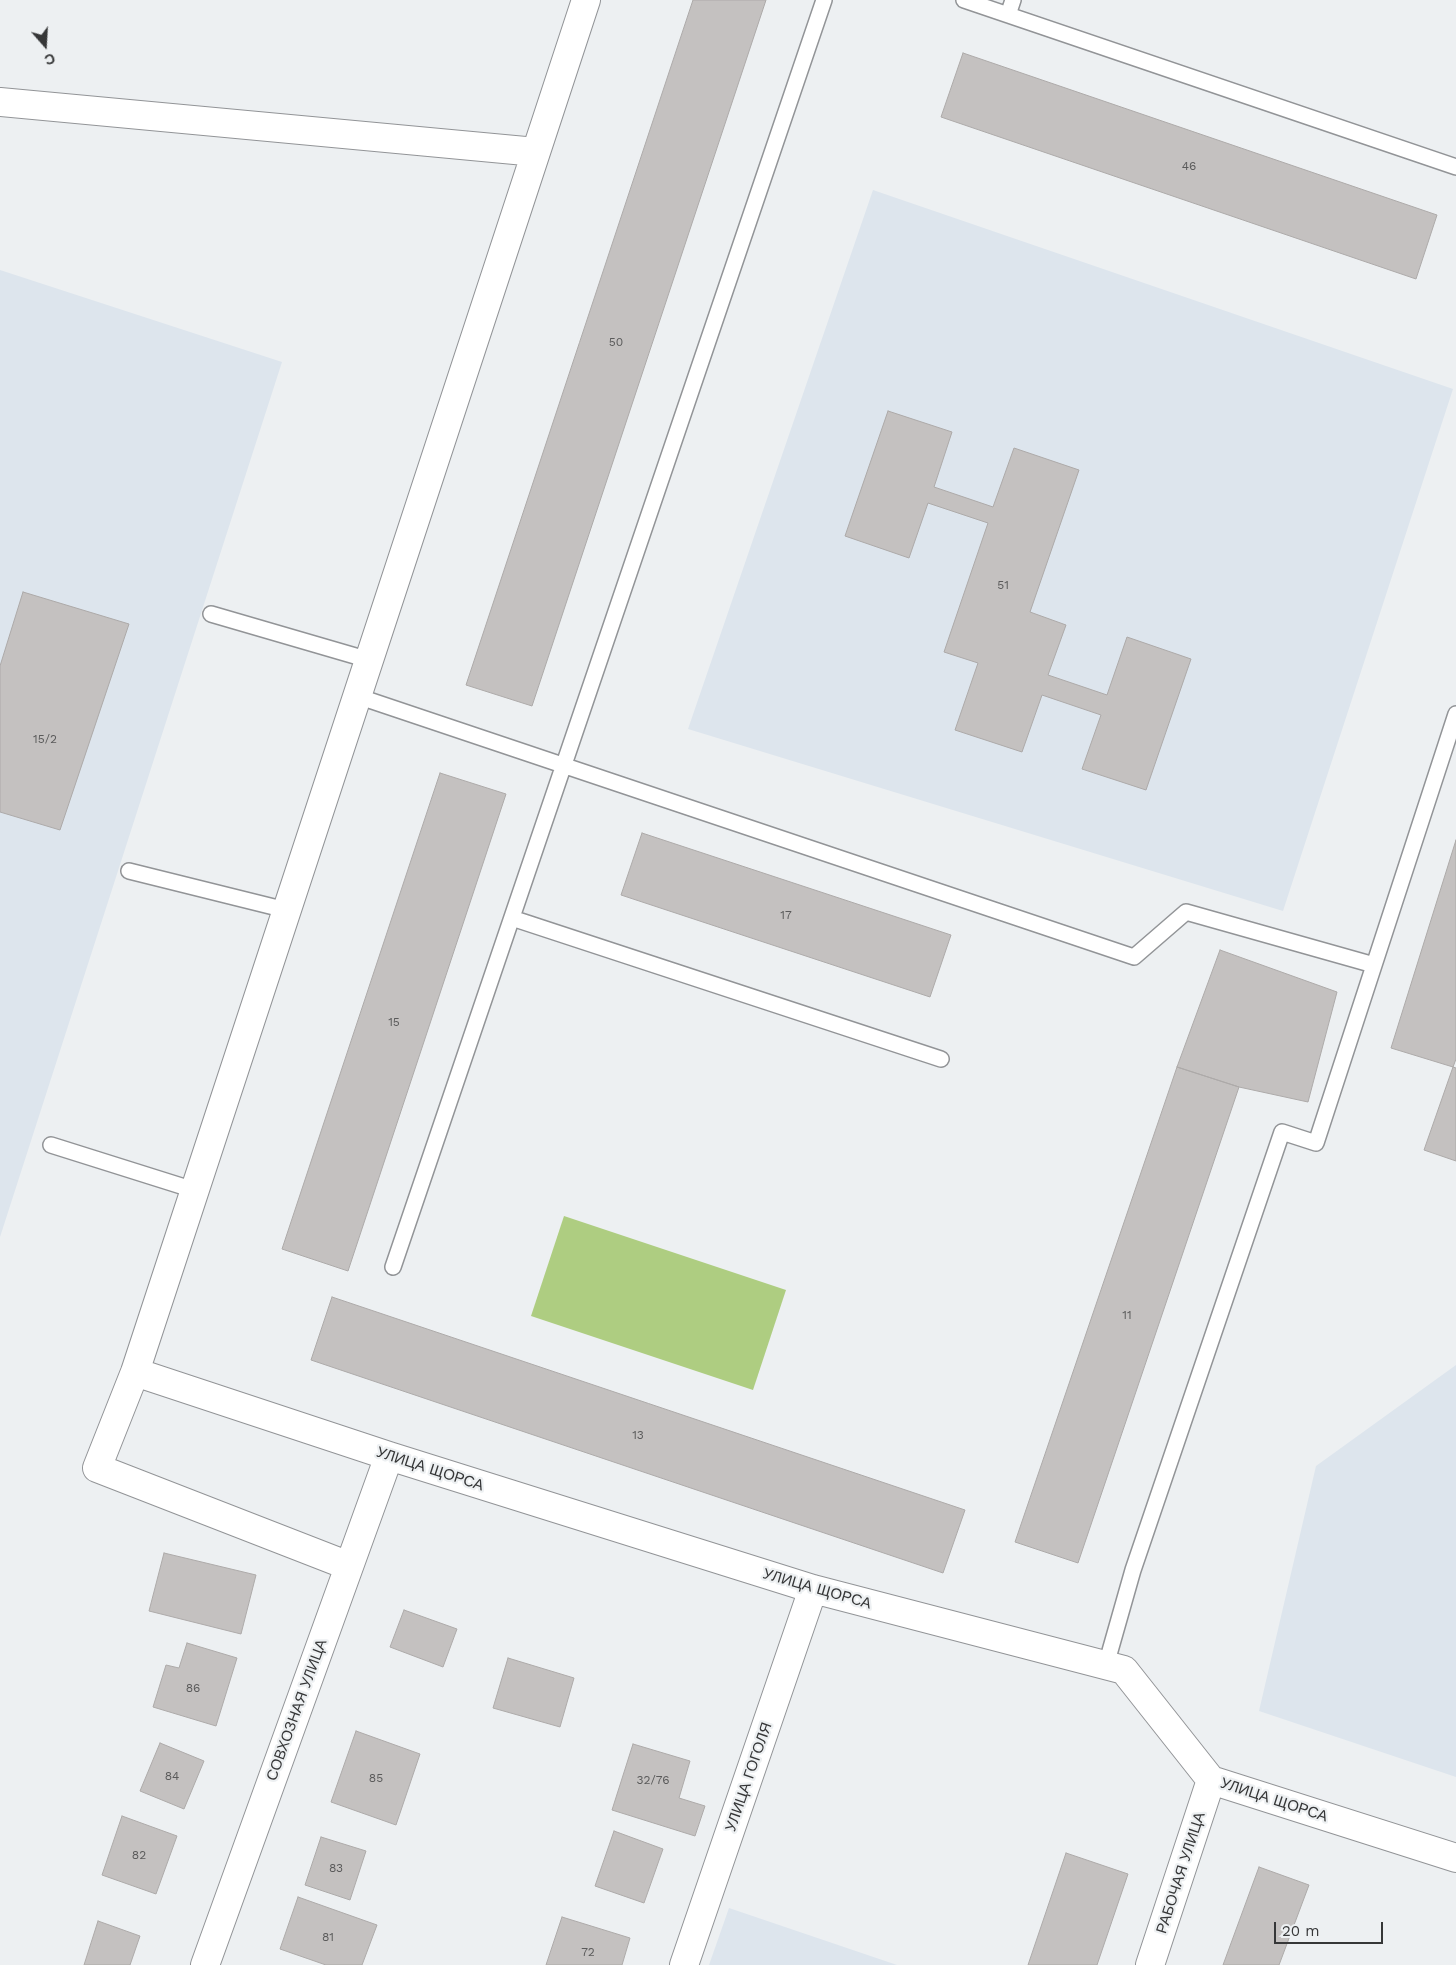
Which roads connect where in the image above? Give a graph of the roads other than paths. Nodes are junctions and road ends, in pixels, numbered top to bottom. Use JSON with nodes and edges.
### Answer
{"nodes":[{"id":1,"x":586,"y":0,"type":"edge"},
{"id":2,"x":824,"y":0,"type":"edge"},
{"id":3,"x":964,"y":0,"type":"edge"},
{"id":4,"x":1013,"y":0,"type":"edge"},
{"id":5,"x":1008,"y":15,"type":"junction"},
{"id":6,"x":0,"y":102,"type":"edge"},
{"id":7,"x":536,"y":152,"type":"junction"},
{"id":8,"x":1456,"y":167,"type":"edge"},
{"id":9,"x":212,"y":614,"type":"dead end"},
{"id":10,"x":369,"y":660,"type":"junction"},
{"id":11,"x":357,"y":696,"type":"junction"},
{"id":12,"x":1456,"y":714,"type":"edge"},
{"id":13,"x":563,"y":766,"type":"junction"},
{"id":14,"x":129,"y":871,"type":"dead end"},
{"id":15,"x":286,"y":910,"type":"junction"},
{"id":16,"x":512,"y":918,"type":"junction"},
{"id":17,"x":1374,"y":965,"type":"junction"},
{"id":18,"x":941,"y":1059,"type":"dead end"},
{"id":19,"x":51,"y":1145,"type":"dead end"},
{"id":20,"x":194,"y":1190,"type":"junction"},
{"id":21,"x":393,"y":1267,"type":"dead end"},
{"id":22,"x":134,"y":1372,"type":"junction"},
{"id":23,"x":389,"y":1456,"type":"junction"},
{"id":24,"x":349,"y":1566,"type":"junction"},
{"id":25,"x":813,"y":1589,"type":"junction"},
{"id":26,"x":1106,"y":1665,"type":"junction"},
{"id":27,"x":1211,"y":1780,"type":"junction"},
{"id":28,"x":1456,"y":1858,"type":"edge"},
{"id":29,"x":205,"y":1965,"type":"edge"},
{"id":30,"x":684,"y":1965,"type":"edge"},
{"id":31,"x":1150,"y":1965,"type":"edge"}],
"edges":[{"from":1,"to":7,"type":"street"},
{"from":2,"to":13,"type":"lane"},
{"from":3,"to":5,"type":"lane"},
{"from":4,"to":5,"type":"lane"},
{"from":5,"to":8,"type":"lane"},
{"from":6,"to":7,"type":"street"},
{"from":7,"to":10,"type":"street"},
{"from":9,"to":10,"type":"lane"},
{"from":10,"to":11,"type":"street"},
{"from":11,"to":13,"type":"lane"},
{"from":11,"to":15,"type":"street"},
{"from":12,"to":17,"type":"lane"},
{"from":13,"to":16,"type":"lane"},
{"from":13,"to":17,"type":"lane"},
{"from":14,"to":15,"type":"lane"},
{"from":15,"to":20,"type":"street"},
{"from":16,"to":18,"type":"lane"},
{"from":16,"to":21,"type":"lane"},
{"from":17,"to":26,"type":"lane"},
{"from":19,"to":20,"type":"lane"},
{"from":20,"to":22,"type":"street"},
{"from":22,"to":23,"type":"street","name":"УЛИЦА ЩОРСА"},
{"from":22,"to":24,"type":"street"},
{"from":23,"to":24,"type":"street","name":"СОВХОЗНАЯ УЛИЦА"},
{"from":23,"to":25,"type":"street","name":"УЛИЦА ЩОРСА"},
{"from":24,"to":29,"type":"street","name":"СОВХОЗНАЯ УЛИЦА"},
{"from":25,"to":26,"type":"street","name":"УЛИЦА ЩОРСА"},
{"from":25,"to":30,"type":"street","name":"УЛИЦА ГОГОЛЯ"},
{"from":26,"to":27,"type":"street","name":"УЛИЦА ЩОРСА"},
{"from":27,"to":28,"type":"street","name":"УЛИЦА ЩОРСА"},
{"from":27,"to":31,"type":"street","name":"РАБОЧАЯ УЛИЦА"}]}
